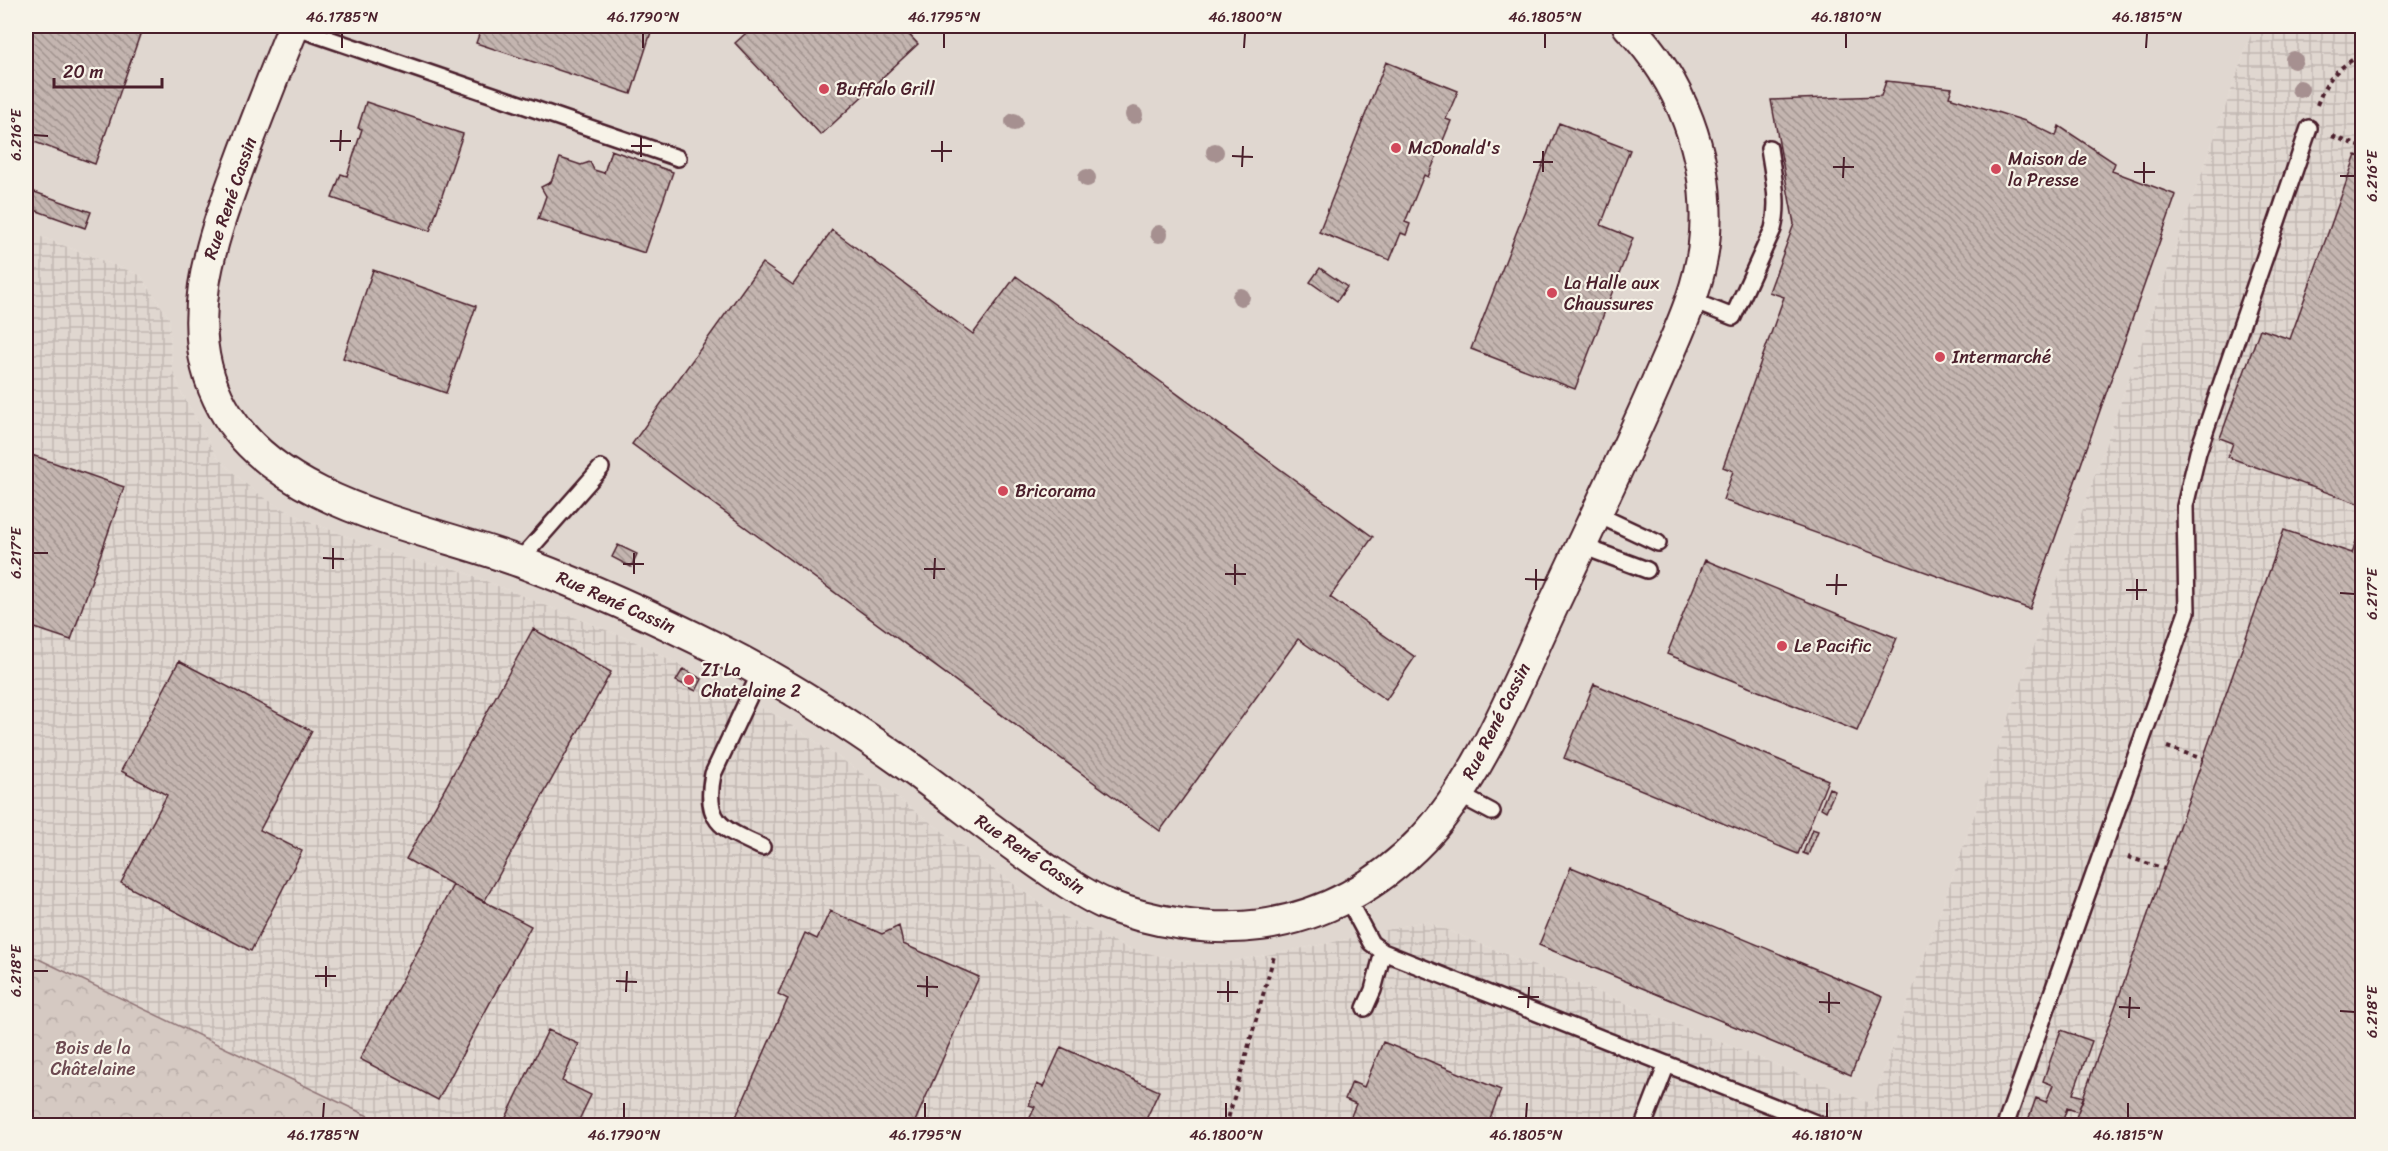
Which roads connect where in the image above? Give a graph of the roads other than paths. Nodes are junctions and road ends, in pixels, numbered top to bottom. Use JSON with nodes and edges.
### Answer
{"nodes":[{"id":1,"x":294,"y":26,"type":"edge"},
{"id":2,"x":1628,"y":26,"type":"edge"},
{"id":3,"x":2309,"y":128,"type":"road end"},
{"id":4,"x":1769,"y":148,"type":"dead end"},
{"id":5,"x":678,"y":158,"type":"dead end"},
{"id":6,"x":1690,"y":300,"type":"junction"},
{"id":7,"x":601,"y":468,"type":"dead end"},
{"id":8,"x":1596,"y":514,"type":"junction"},
{"id":9,"x":1658,"y":543,"type":"dead end"},
{"id":10,"x":1582,"y":546,"type":"junction"},
{"id":11,"x":519,"y":561,"type":"junction"},
{"id":12,"x":1647,"y":570,"type":"dead end"},
{"id":13,"x":761,"y":671,"type":"junction"},
{"id":14,"x":1458,"y":794,"type":"junction"},
{"id":15,"x":1492,"y":812,"type":"dead end"},
{"id":16,"x":762,"y":847,"type":"dead end"},
{"id":17,"x":1347,"y":898,"type":"junction"},
{"id":18,"x":1383,"y":952,"type":"junction"},
{"id":19,"x":1365,"y":1008,"type":"dead end"},
{"id":20,"x":1667,"y":1064,"type":"junction"},
{"id":21,"x":1643,"y":1125,"type":"edge"},
{"id":22,"x":1823,"y":1125,"type":"edge"},
{"id":23,"x":2005,"y":1125,"type":"edge"}],
"edges":[{"from":1,"to":5,"type":"lane"},
{"from":1,"to":11,"type":"street","name":"Rue René Cassin"},
{"from":2,"to":6,"type":"street","name":"Rue René Cassin"},
{"from":3,"to":23,"type":"lane"},
{"from":4,"to":6,"type":"lane"},
{"from":6,"to":8,"type":"street","name":"Rue René Cassin"},
{"from":7,"to":11,"type":"lane"},
{"from":8,"to":9,"type":"lane"},
{"from":8,"to":10,"type":"street","name":"Rue René Cassin"},
{"from":10,"to":12,"type":"lane"},
{"from":10,"to":14,"type":"street","name":"Rue René Cassin"},
{"from":11,"to":13,"type":"street","name":"Rue René Cassin"},
{"from":13,"to":16,"type":"lane"},
{"from":13,"to":17,"type":"street","name":"Rue René Cassin"},
{"from":14,"to":15,"type":"lane"},
{"from":14,"to":17,"type":"street","name":"Rue René Cassin"},
{"from":17,"to":18,"type":"lane"},
{"from":18,"to":19,"type":"lane"},
{"from":18,"to":20,"type":"lane"},
{"from":20,"to":21,"type":"lane"},
{"from":20,"to":22,"type":"lane"}]}
